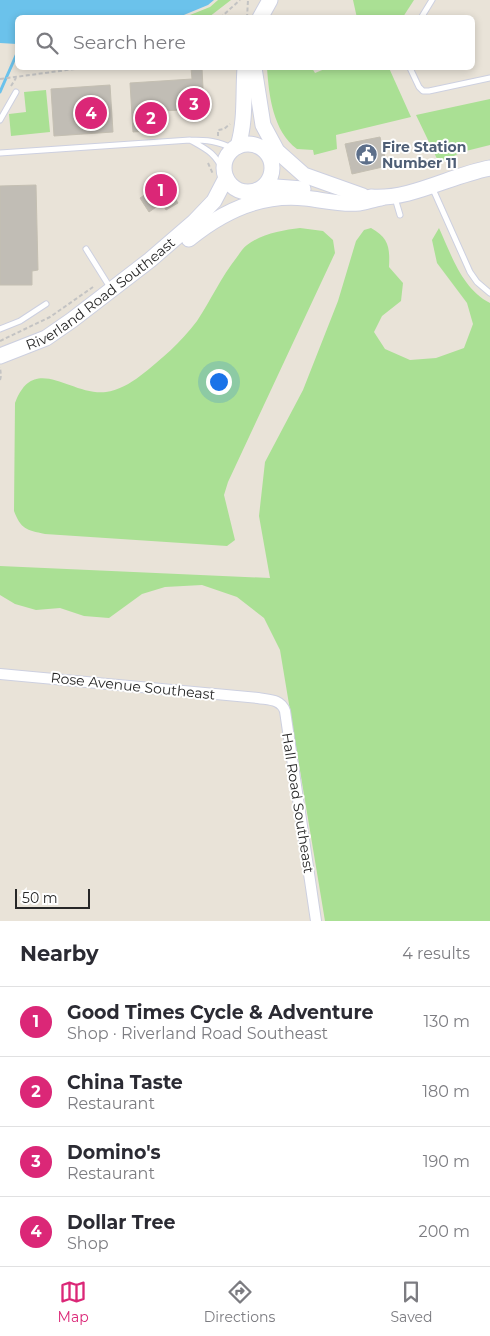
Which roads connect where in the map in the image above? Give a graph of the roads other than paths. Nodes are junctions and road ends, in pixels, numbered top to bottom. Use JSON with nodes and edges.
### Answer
{"nodes":[{"id":1,"x":270,"y":0,"type":"edge"},
{"id":2,"x":432,"y":0,"type":"edge"},
{"id":3,"x":262,"y":15,"type":"edge"},
{"id":4,"x":423,"y":15,"type":"edge"},
{"id":5,"x":245,"y":70,"type":"edge"},
{"id":6,"x":254,"y":70,"type":"edge"},
{"id":7,"x":411,"y":70,"type":"edge"},
{"id":8,"x":490,"y":78,"type":"edge"},
{"id":9,"x":16,"y":92,"type":"dead end"},
{"id":10,"x":245,"y":105,"type":"junction"},
{"id":11,"x":0,"y":120,"type":"edge"},
{"id":12,"x":190,"y":140,"type":"junction"},
{"id":13,"x":258,"y":146,"type":"junction"},
{"id":14,"x":236,"y":148,"type":"junction"},
{"id":15,"x":0,"y":153,"type":"edge"},
{"id":16,"x":272,"y":167,"type":"junction"},
{"id":17,"x":490,"y":168,"type":"edge"},
{"id":18,"x":221,"y":175,"type":"junction"},
{"id":19,"x":432,"y":186,"type":"junction"},
{"id":20,"x":313,"y":190,"type":"junction"},
{"id":21,"x":253,"y":191,"type":"junction"},
{"id":22,"x":363,"y":196,"type":"junction"},
{"id":23,"x":388,"y":196,"type":"junction"},
{"id":24,"x":400,"y":215,"type":"dead end"},
{"id":25,"x":194,"y":222,"type":"junction"},
{"id":26,"x":86,"y":249,"type":"dead end"},
{"id":27,"x":150,"y":260,"type":"junction"},
{"id":28,"x":108,"y":284,"type":"junction"},
{"id":29,"x":490,"y":293,"type":"edge"},
{"id":30,"x":46,"y":304,"type":"dead end"},
{"id":31,"x":0,"y":328,"type":"edge"},
{"id":32,"x":0,"y":356,"type":"edge"},
{"id":33,"x":0,"y":674,"type":"edge"},
{"id":34,"x":265,"y":699,"type":"joint"},
{"id":35,"x":316,"y":921,"type":"edge"}],
"edges":[{"from":1,"to":3,"type":"main road"},
{"from":2,"to":4,"type":"lane"},
{"from":5,"to":10,"type":"main road"},
{"from":6,"to":22,"type":"main road"},
{"from":7,"to":8,"type":"lane"},
{"from":9,"to":11,"type":"lane"},
{"from":10,"to":13,"type":"main road"},
{"from":10,"to":14,"type":"main road"},
{"from":12,"to":14,"type":"lane"},
{"from":12,"to":15,"type":"lane"},
{"from":12,"to":18,"type":"lane"},
{"from":13,"to":14,"type":"main road"},
{"from":13,"to":16,"type":"main road"},
{"from":14,"to":18,"type":"main road"},
{"from":16,"to":20,"type":"main road","name":"Riverland Road Southeast"},
{"from":16,"to":21,"type":"main road"},
{"from":17,"to":19,"type":"main road","name":"Riverland Road Southeast"},
{"from":18,"to":21,"type":"main road"},
{"from":18,"to":25,"type":"main road","name":"Riverland Road Southeast"},
{"from":19,"to":23,"type":"main road","name":"Riverland Road Southeast"},
{"from":19,"to":29,"type":"lane"},
{"from":20,"to":21,"type":"main road","name":"Riverland Road Southeast"},
{"from":20,"to":22,"type":"main road","name":"Riverland Road Southeast"},
{"from":21,"to":25,"type":"main road","name":"Riverland Road Southeast"},
{"from":22,"to":23,"type":"main road","name":"Riverland Road Southeast"},
{"from":23,"to":24,"type":"lane"},
{"from":23,"to":27,"type":"main road"},
{"from":25,"to":27,"type":"main road","name":"Riverland Road Southeast"},
{"from":26,"to":28,"type":"lane"},
{"from":27,"to":28,"type":"main road","name":"Riverland Road Southeast"},
{"from":28,"to":32,"type":"main road","name":"Riverland Road Southeast"},
{"from":30,"to":31,"type":"lane"},
{"from":33,"to":34,"type":"street","name":"Rose Avenue Southeast"},
{"from":34,"to":35,"type":"street","name":"Hall Road Southeast"}]}
